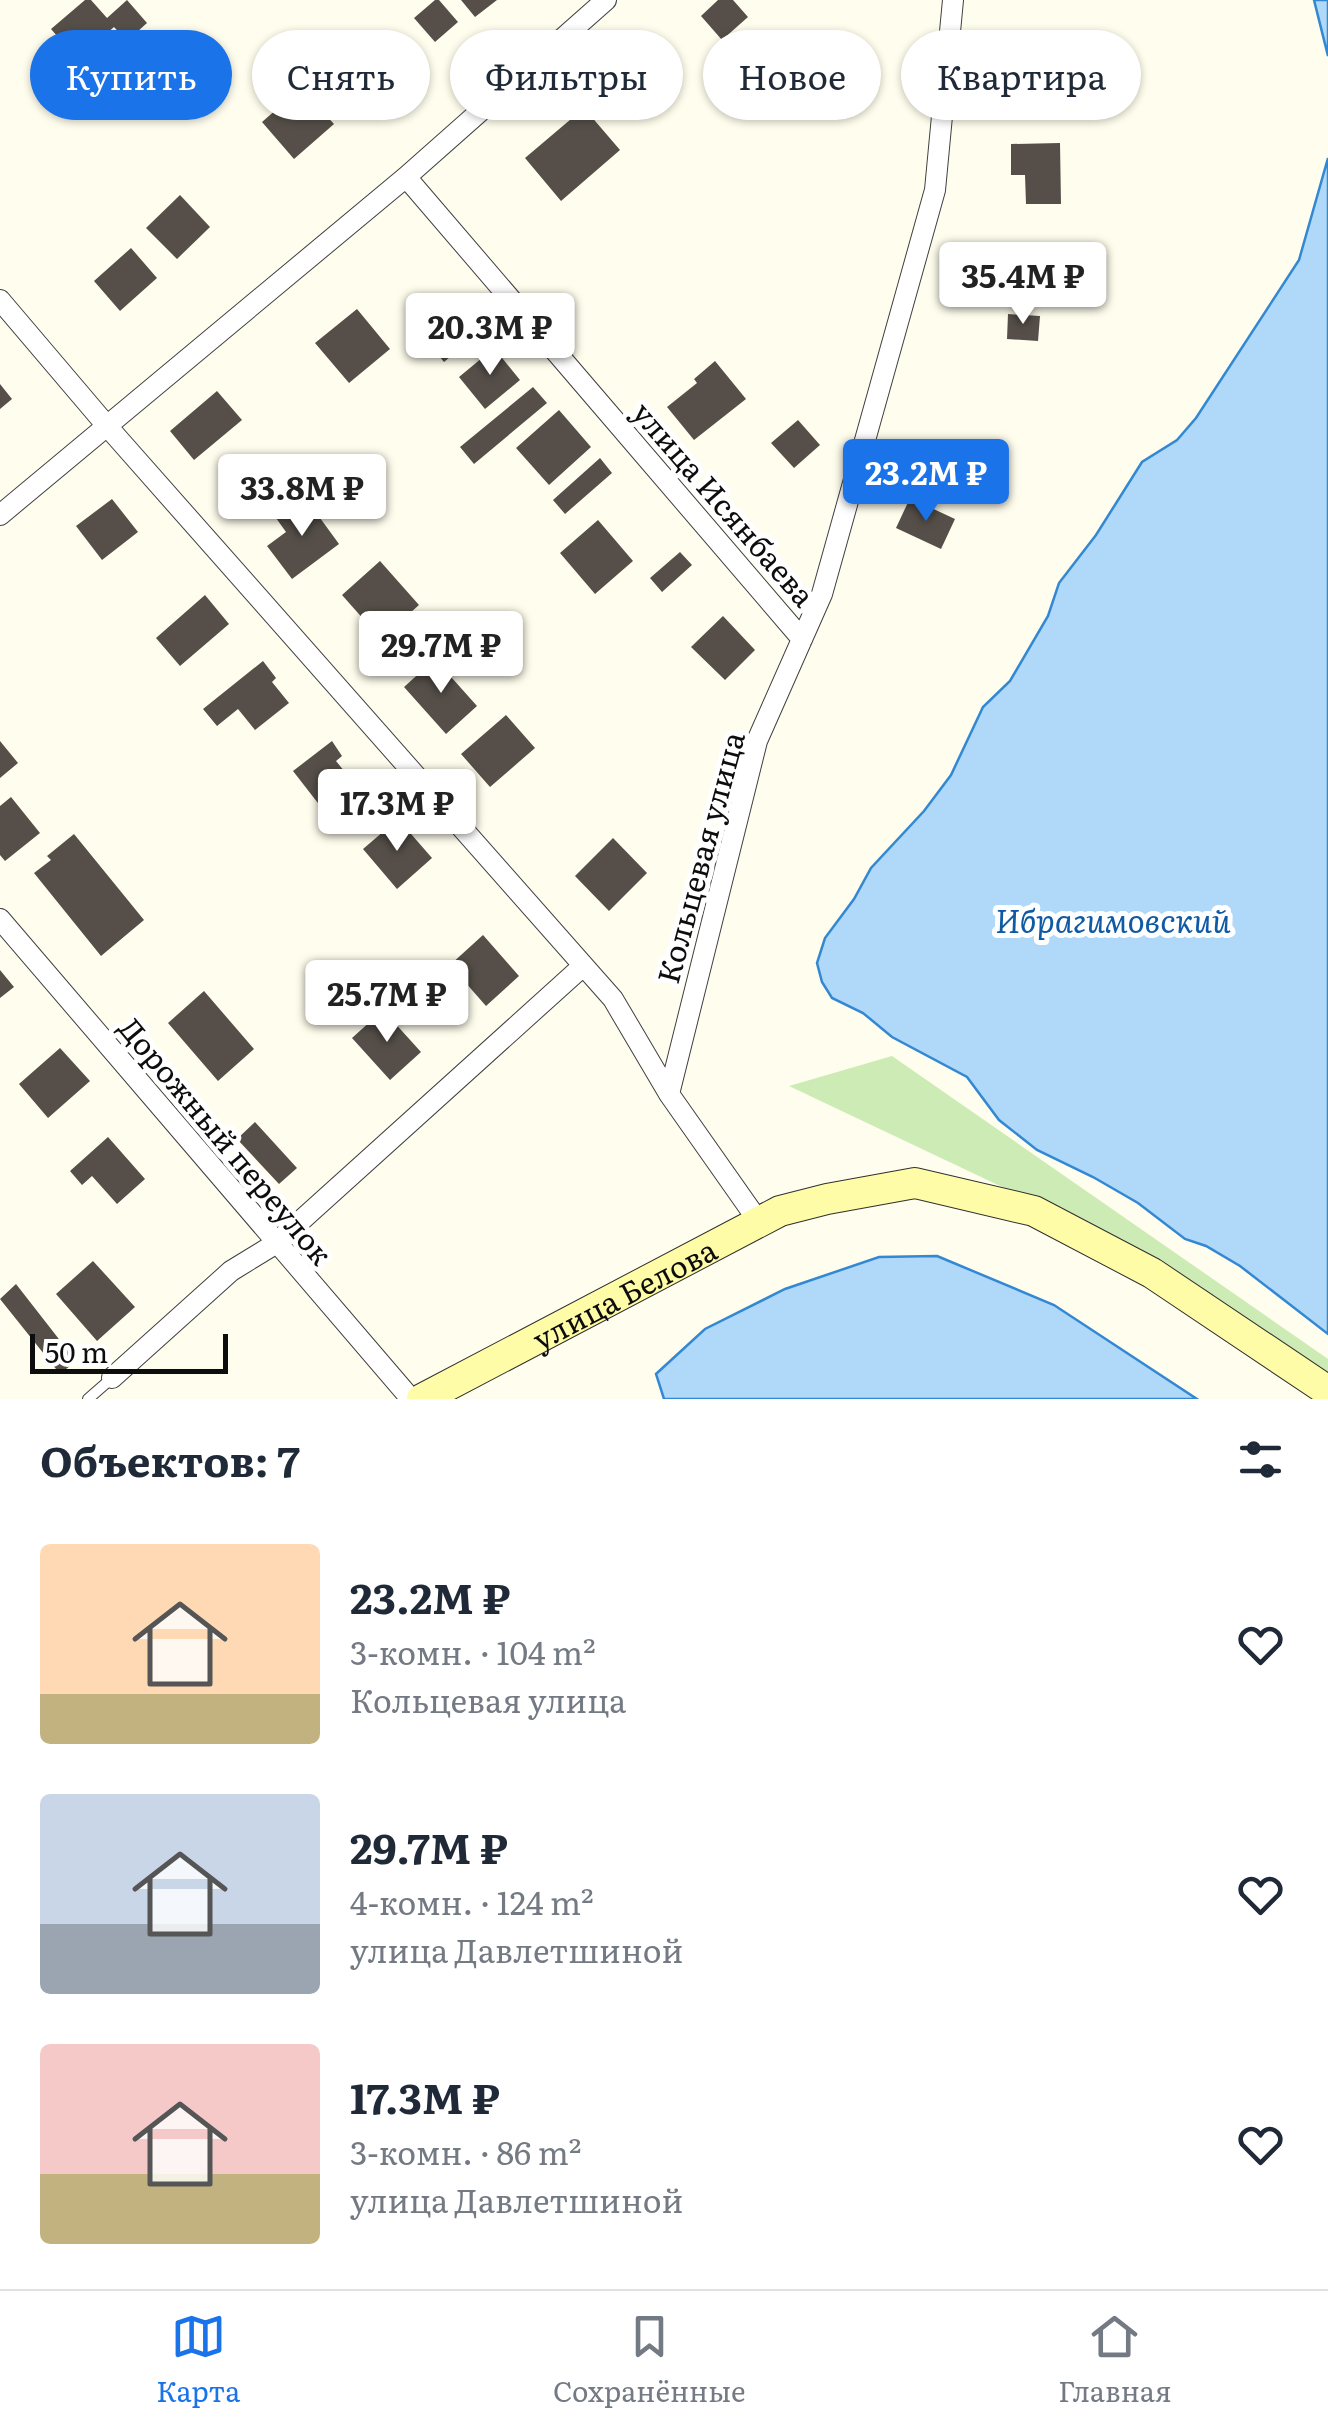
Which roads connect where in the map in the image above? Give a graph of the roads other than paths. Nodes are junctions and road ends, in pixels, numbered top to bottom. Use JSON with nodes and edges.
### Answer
{"nodes":[{"id":1,"x":606,"y":0,"type":"edge"},
{"id":2,"x":952,"y":0,"type":"edge"},
{"id":3,"x":406,"y":178,"type":"junction"},
{"id":4,"x":0,"y":300,"type":"edge"},
{"id":5,"x":107,"y":426,"type":"junction"},
{"id":6,"x":0,"y":515,"type":"edge"},
{"id":7,"x":802,"y":639,"type":"junction"},
{"id":8,"x":0,"y":919,"type":"edge"},
{"id":9,"x":583,"y":966,"type":"junction"},
{"id":10,"x":669,"y":1094,"type":"junction"},
{"id":11,"x":758,"y":1222,"type":"junction"},
{"id":12,"x":275,"y":1244,"type":"junction"},
{"id":13,"x":112,"y":1378,"type":"joint"},
{"id":14,"x":1328,"y":1391,"type":"edge"},
{"id":15,"x":88,"y":1399,"type":"edge"},
{"id":16,"x":411,"y":1399,"type":"edge"},
{"id":17,"x":422,"y":1399,"type":"edge"}],
"edges":[{"from":1,"to":3,"type":"street"},
{"from":2,"to":7,"type":"street","name":"Кольцевая улица"},
{"from":3,"to":5,"type":"street"},
{"from":3,"to":7,"type":"street","name":"улица Исянбаева"},
{"from":4,"to":5,"type":"street"},
{"from":5,"to":6,"type":"street"},
{"from":5,"to":9,"type":"street"},
{"from":7,"to":10,"type":"street","name":"Кольцевая улица"},
{"from":8,"to":12,"type":"street","name":"Дорожный переулок"},
{"from":9,"to":10,"type":"street"},
{"from":9,"to":12,"type":"street"},
{"from":10,"to":11,"type":"street"},
{"from":11,"to":14,"type":"main road","name":"улица Белова"},
{"from":11,"to":17,"type":"main road","name":"улица Белова"},
{"from":12,"to":13,"type":"street"},
{"from":12,"to":16,"type":"street","name":"Дорожный переулок"},
{"from":13,"to":15,"type":"lane"}]}
